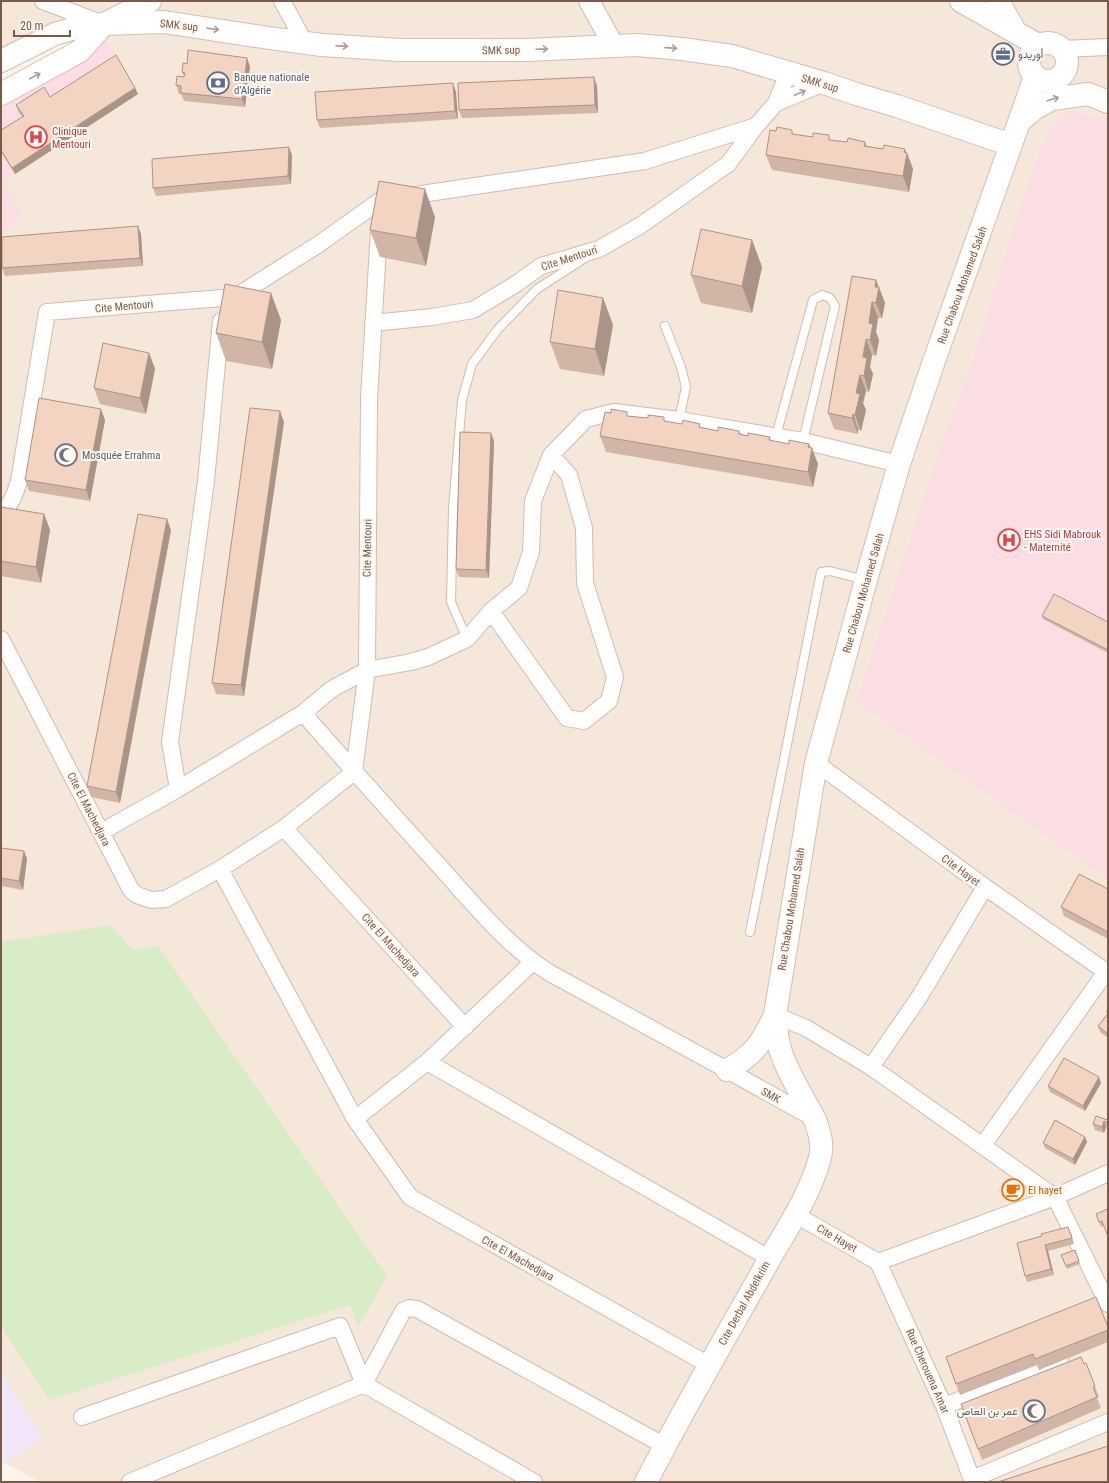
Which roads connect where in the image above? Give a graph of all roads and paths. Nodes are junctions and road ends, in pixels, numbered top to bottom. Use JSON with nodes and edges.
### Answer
{"nodes":[{"id":1,"x":43,"y":1,"type":"edge"},
{"id":2,"x":150,"y":1,"type":"edge"},
{"id":3,"x":282,"y":1,"type":"edge"},
{"id":4,"x":589,"y":1,"type":"edge"},
{"id":5,"x":961,"y":1,"type":"edge"},
{"id":6,"x":998,"y":1,"type":"edge"},
{"id":7,"x":104,"y":24,"type":"junction"},
{"id":8,"x":1016,"y":32,"type":"junction"},
{"id":9,"x":305,"y":43,"type":"junction"},
{"id":10,"x":1038,"y":45,"type":"junction"},
{"id":11,"x":614,"y":46,"type":"junction"},
{"id":12,"x":1108,"y":47,"type":"edge"},
{"id":13,"x":1062,"y":49,"type":"junction"},
{"id":14,"x":1,"y":62,"type":"edge"},
{"id":15,"x":1032,"y":72,"type":"junction"},
{"id":16,"x":788,"y":73,"type":"junction"},
{"id":17,"x":1063,"y":73,"type":"junction"},
{"id":18,"x":824,"y":83,"type":"junction"},
{"id":19,"x":1,"y":94,"type":"edge"},
{"id":20,"x":1108,"y":100,"type":"edge"},
{"id":21,"x":776,"y":103,"type":"junction"},
{"id":22,"x":1021,"y":120,"type":"junction"},
{"id":23,"x":756,"y":126,"type":"junction"},
{"id":24,"x":1011,"y":145,"type":"junction"},
{"id":25,"x":381,"y":200,"type":"junction"},
{"id":26,"x":599,"y":249,"type":"junction"},
{"id":27,"x":224,"y":298,"type":"junction"},
{"id":28,"x":374,"y":323,"type":"junction"},
{"id":29,"x":665,"y":326,"type":"dead end"},
{"id":30,"x":679,"y":420,"type":"junction"},
{"id":31,"x":776,"y":436,"type":"junction"},
{"id":32,"x":804,"y":441,"type":"junction"},
{"id":33,"x":551,"y":455,"type":"junction"},
{"id":34,"x":899,"y":464,"type":"junction"},
{"id":35,"x":1,"y":514,"type":"edge"},
{"id":36,"x":866,"y":580,"type":"junction"},
{"id":37,"x":491,"y":611,"type":"junction"},
{"id":38,"x":1,"y":639,"type":"edge"},
{"id":39,"x":467,"y":639,"type":"junction"},
{"id":40,"x":367,"y":670,"type":"junction"},
{"id":41,"x":303,"y":713,"type":"junction"},
{"id":42,"x":816,"y":763,"type":"junction"},
{"id":43,"x":354,"y":772,"type":"junction"},
{"id":44,"x":178,"y":790,"type":"junction"},
{"id":45,"x":284,"y":828,"type":"junction"},
{"id":46,"x":102,"y":832,"type":"junction"},
{"id":47,"x":220,"y":869,"type":"junction"},
{"id":48,"x":985,"y":887,"type":"junction"},
{"id":49,"x":750,"y":932,"type":"dead end"},
{"id":50,"x":533,"y":962,"type":"junction"},
{"id":51,"x":1107,"y":973,"type":"edge"},
{"id":52,"x":775,"y":1015,"type":"junction"},
{"id":53,"x":465,"y":1027,"type":"junction"},
{"id":54,"x":427,"y":1062,"type":"junction"},
{"id":55,"x":871,"y":1067,"type":"junction"},
{"id":56,"x":727,"y":1070,"type":"junction"},
{"id":57,"x":355,"y":1119,"type":"junction"},
{"id":58,"x":815,"y":1120,"type":"junction"},
{"id":59,"x":983,"y":1145,"type":"junction"},
{"id":60,"x":1108,"y":1173,"type":"edge"},
{"id":61,"x":1055,"y":1197,"type":"junction"},
{"id":62,"x":796,"y":1215,"type":"junction"},
{"id":63,"x":770,"y":1258,"type":"junction"},
{"id":64,"x":878,"y":1262,"type":"junction"},
{"id":65,"x":1108,"y":1304,"type":"edge"},
{"id":66,"x":1072,"y":1356,"type":"edge"},
{"id":67,"x":710,"y":1365,"type":"junction"},
{"id":68,"x":364,"y":1384,"type":"junction"},
{"id":69,"x":944,"y":1406,"type":"junction"},
{"id":70,"x":82,"y":1417,"type":"dead end"},
{"id":71,"x":1108,"y":1422,"type":"edge"},
{"id":72,"x":665,"y":1446,"type":"junction"},
{"id":73,"x":973,"y":1481,"type":"edge"},
{"id":74,"x":130,"y":1482,"type":"edge"},
{"id":75,"x":534,"y":1482,"type":"edge"},
{"id":76,"x":646,"y":1482,"type":"edge"}],
"edges":[{"from":1,"to":7,"type":"street"},
{"from":2,"to":7,"type":"main road"},
{"from":3,"to":9,"type":"street"},
{"from":4,"to":11,"type":"street"},
{"from":5,"to":8,"type":"main road"},
{"from":6,"to":8,"type":"main road"},
{"from":7,"to":9,"type":"main road","name":"SMK sup","one_way":true},
{"from":7,"to":14,"type":"main road"},
{"from":19,"to":7,"type":"main road","one_way":true},
{"from":8,"to":10,"type":"main road"},
{"from":8,"to":15,"type":"main road"},
{"from":9,"to":11,"type":"main road","name":"SMK sup","one_way":true},
{"from":10,"to":13,"type":"main road"},
{"from":10,"to":15,"type":"main road"},
{"from":11,"to":16,"type":"main road","name":"SMK sup","one_way":true},
{"from":12,"to":13,"type":"street"},
{"from":13,"to":17,"type":"main road"},
{"from":15,"to":17,"type":"main road"},
{"from":15,"to":22,"type":"main road","name":"Rue Chabou Mohamed Salah"},
{"from":16,"to":18,"type":"main road","name":"SMK sup"},
{"from":16,"to":21,"type":"street","name":"Cite Mentouri"},
{"from":17,"to":20,"type":"main road"},
{"from":21,"to":18,"type":"street","name":"Cite Mentouri","one_way":true},
{"from":18,"to":24,"type":"main road","name":"SMK sup"},
{"from":22,"to":20,"type":"main road","one_way":true},
{"from":21,"to":23,"type":"street","name":"Cite Mentouri"},
{"from":22,"to":24,"type":"main road","name":"Rue Chabou Mohamed Salah"},
{"from":23,"to":25,"type":"street","name":"Cite Mentouri"},
{"from":23,"to":26,"type":"street","name":"Cite Mentouri"},
{"from":24,"to":34,"type":"main road","name":"Rue Chabou Mohamed Salah"},
{"from":25,"to":27,"type":"street","name":"Cite Mentouri"},
{"from":25,"to":28,"type":"street","name":"Cite Mentouri"},
{"from":26,"to":28,"type":"street","name":"Cite Mentouri"},
{"from":26,"to":39,"type":"lane"},
{"from":27,"to":35,"type":"street","name":"Cite Mentouri"},
{"from":27,"to":44,"type":"street"},
{"from":28,"to":40,"type":"street","name":"Cite Mentouri"},
{"from":29,"to":30,"type":"lane"},
{"from":30,"to":31,"type":"street"},
{"from":30,"to":33,"type":"street"},
{"from":31,"to":32,"type":"street"},
{"from":31,"to":32,"type":"lane"},
{"from":32,"to":34,"type":"street"},
{"from":33,"to":37,"type":"street"},
{"from":33,"to":37,"type":"street"},
{"from":34,"to":36,"type":"main road","name":"Rue Chabou Mohamed Salah"},
{"from":36,"to":42,"type":"main road","name":"Rue Chabou Mohamed Salah"},
{"from":36,"to":49,"type":"lane"},
{"from":37,"to":39,"type":"street"},
{"from":38,"to":46,"type":"street","name":"Cite El Machedjara"},
{"from":39,"to":40,"type":"street"},
{"from":40,"to":41,"type":"street"},
{"from":40,"to":43,"type":"street","name":"Cite Mentouri"},
{"from":41,"to":43,"type":"street"},
{"from":41,"to":44,"type":"street"},
{"from":42,"to":48,"type":"street","name":"Cite Hayet"},
{"from":42,"to":52,"type":"main road","name":"Rue Chabou Mohamed Salah"},
{"from":43,"to":45,"type":"street","name":"Cite El Machedjara"},
{"from":43,"to":50,"type":"street"},
{"from":44,"to":46,"type":"street"},
{"from":45,"to":47,"type":"street","name":"Cite El Machedjara"},
{"from":45,"to":53,"type":"street","name":"Cite El Machedjara"},
{"from":46,"to":47,"type":"street","name":"Cite El Machedjara"},
{"from":47,"to":57,"type":"street","name":"Cite El Machedjara"},
{"from":48,"to":51,"type":"street","name":"Cite Hayet"},
{"from":48,"to":55,"type":"street"},
{"from":50,"to":53,"type":"street"},
{"from":50,"to":56,"type":"street"},
{"from":51,"to":59,"type":"street"},
{"from":52,"to":55,"type":"street"},
{"from":52,"to":56,"type":"main road"},
{"from":52,"to":58,"type":"main road","name":"Rue Chabou Mohamed Salah"},
{"from":53,"to":54,"type":"street"},
{"from":54,"to":57,"type":"street"},
{"from":54,"to":63,"type":"street"},
{"from":55,"to":59,"type":"street"},
{"from":56,"to":58,"type":"street","name":"SMK"},
{"from":57,"to":67,"type":"street","name":"Cite El Machedjara"},
{"from":58,"to":62,"type":"main road","name":"Cite Derbal Abdelkrim"},
{"from":59,"to":61,"type":"street"},
{"from":60,"to":61,"type":"street"},
{"from":61,"to":64,"type":"street"},
{"from":61,"to":65,"type":"street"},
{"from":62,"to":63,"type":"main road","name":"Cite Derbal Abdelkrim"},
{"from":62,"to":64,"type":"street","name":"Cite Hayet"},
{"from":63,"to":67,"type":"main road","name":"Cite Derbal Abdelkrim"},
{"from":64,"to":69,"type":"street","name":"Rue Cherouena Amar"},
{"from":66,"to":69,"type":"street"},
{"from":67,"to":72,"type":"main road","name":"Cite Derbal Abdelkrim"},
{"from":68,"to":70,"type":"street"},
{"from":68,"to":72,"type":"street"},
{"from":68,"to":74,"type":"street"},
{"from":68,"to":75,"type":"street"},
{"from":69,"to":73,"type":"street","name":"Rue Cherouena Amar"},
{"from":71,"to":73,"type":"street"},
{"from":72,"to":76,"type":"main road","name":"Cite Derbal Abdelkrim"}]}
